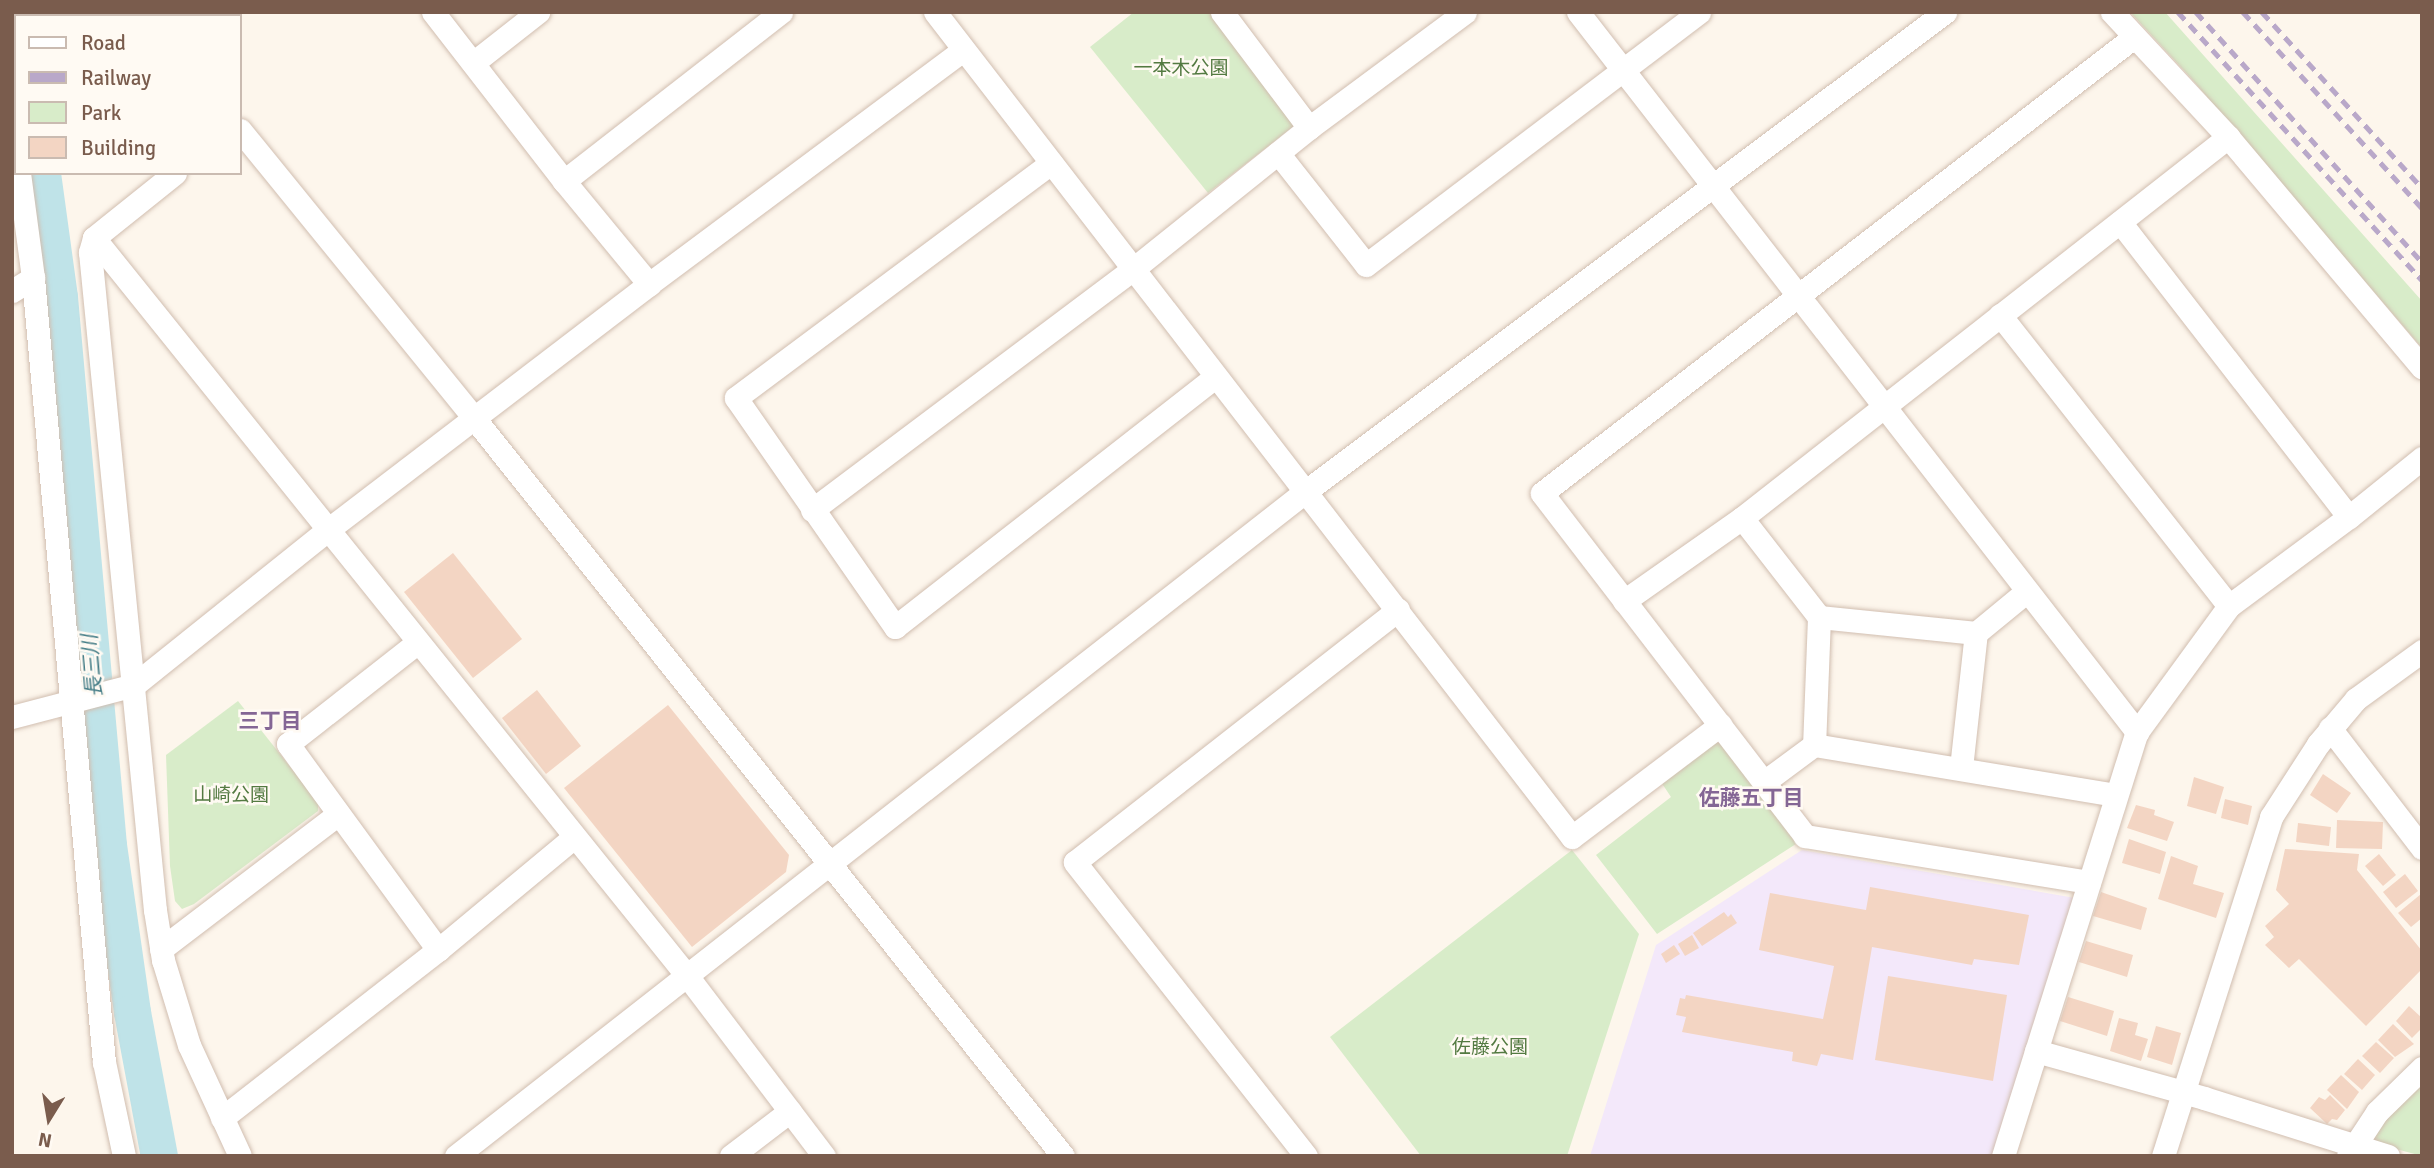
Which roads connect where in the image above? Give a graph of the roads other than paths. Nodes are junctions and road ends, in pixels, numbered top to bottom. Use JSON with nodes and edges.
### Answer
{"nodes":[{"id":1,"x":433,"y":12,"type":"edge"},
{"id":2,"x":538,"y":12,"type":"edge"},
{"id":3,"x":781,"y":12,"type":"edge"},
{"id":4,"x":935,"y":12,"type":"edge"},
{"id":5,"x":1465,"y":12,"type":"edge"},
{"id":6,"x":1577,"y":12,"type":"edge"},
{"id":7,"x":1699,"y":12,"type":"edge"},
{"id":8,"x":1945,"y":12,"type":"edge"},
{"id":9,"x":2112,"y":12,"type":"edge"},
{"id":10,"x":1231,"y":15,"type":"edge"},
{"id":11,"x":2134,"y":37,"type":"junction"},
{"id":12,"x":963,"y":50,"type":"junction"},
{"id":13,"x":472,"y":63,"type":"junction"},
{"id":14,"x":1623,"y":70,"type":"junction"},
{"id":15,"x":1309,"y":128,"type":"junction"},
{"id":16,"x":242,"y":132,"type":"edge"},
{"id":17,"x":2228,"y":137,"type":"junction"},
{"id":18,"x":1278,"y":153,"type":"junction"},
{"id":19,"x":1051,"y":163,"type":"junction"},
{"id":20,"x":19,"y":175,"type":"edge"},
{"id":21,"x":173,"y":175,"type":"edge"},
{"id":22,"x":564,"y":181,"type":"junction"},
{"id":23,"x":1714,"y":185,"type":"junction"},
{"id":24,"x":2120,"y":222,"type":"junction"},
{"id":25,"x":94,"y":238,"type":"junction"},
{"id":26,"x":1133,"y":269,"type":"junction"},
{"id":27,"x":33,"y":278,"type":"junction"},
{"id":28,"x":649,"y":284,"type":"junction"},
{"id":29,"x":12,"y":291,"type":"edge"},
{"id":30,"x":1798,"y":297,"type":"junction"},
{"id":31,"x":2000,"y":315,"type":"junction"},
{"id":32,"x":2422,"y":367,"type":"edge"},
{"id":33,"x":1215,"y":377,"type":"junction"},
{"id":34,"x":1883,"y":405,"type":"junction"},
{"id":35,"x":474,"y":418,"type":"junction"},
{"id":36,"x":2422,"y":458,"type":"edge"},
{"id":37,"x":1307,"y":491,"type":"junction"},
{"id":38,"x":812,"y":510,"type":"junction"},
{"id":39,"x":2349,"y":517,"type":"junction"},
{"id":40,"x":1742,"y":518,"type":"junction"},
{"id":41,"x":329,"y":529,"type":"junction"},
{"id":42,"x":2027,"y":591,"type":"junction"},
{"id":43,"x":1624,"y":601,"type":"junction"},
{"id":44,"x":2229,"y":606,"type":"junction"},
{"id":45,"x":1398,"y":610,"type":"junction"},
{"id":46,"x":1819,"y":617,"type":"junction"},
{"id":47,"x":1976,"y":633,"type":"junction"},
{"id":48,"x":418,"y":642,"type":"junction"},
{"id":49,"x":2422,"y":651,"type":"edge"},
{"id":50,"x":135,"y":685,"type":"junction"},
{"id":51,"x":73,"y":701,"type":"junction"},
{"id":52,"x":12,"y":717,"type":"edge"},
{"id":53,"x":1720,"y":725,"type":"junction"},
{"id":54,"x":2330,"y":728,"type":"junction"},
{"id":55,"x":2137,"y":732,"type":"junction"},
{"id":56,"x":1814,"y":745,"type":"junction"},
{"id":57,"x":1961,"y":768,"type":"junction"},
{"id":58,"x":1764,"y":782,"type":"junction"},
{"id":59,"x":2115,"y":795,"type":"junction"},
{"id":60,"x":338,"y":814,"type":"junction"},
{"id":61,"x":574,"y":837,"type":"junction"},
{"id":62,"x":2422,"y":848,"type":"edge"},
{"id":63,"x":828,"y":864,"type":"junction"},
{"id":64,"x":2089,"y":882,"type":"junction"},
{"id":65,"x":162,"y":948,"type":"junction"},
{"id":66,"x":438,"y":950,"type":"junction"},
{"id":67,"x":688,"y":977,"type":"junction"},
{"id":68,"x":2036,"y":1051,"type":"junction"},
{"id":69,"x":2422,"y":1068,"type":"edge"},
{"id":70,"x":2183,"y":1092,"type":"junction"},
{"id":71,"x":790,"y":1111,"type":"junction"},
{"id":72,"x":222,"y":1118,"type":"junction"},
{"id":73,"x":2350,"y":1150,"type":"edge"},
{"id":74,"x":124,"y":1156,"type":"edge"},
{"id":75,"x":240,"y":1156,"type":"edge"},
{"id":76,"x":456,"y":1156,"type":"edge"},
{"id":77,"x":730,"y":1156,"type":"edge"},
{"id":78,"x":824,"y":1156,"type":"edge"},
{"id":79,"x":1063,"y":1156,"type":"edge"},
{"id":80,"x":1306,"y":1156,"type":"edge"},
{"id":81,"x":2003,"y":1156,"type":"edge"},
{"id":82,"x":2163,"y":1156,"type":"edge"},
{"id":83,"x":2388,"y":1156,"type":"edge"}],
"edges":[{"from":1,"to":13,"type":"street"},
{"from":2,"to":13,"type":"street"},
{"from":3,"to":22,"type":"street"},
{"from":4,"to":12,"type":"street"},
{"from":5,"to":15,"type":"street"},
{"from":6,"to":14,"type":"street"},
{"from":7,"to":14,"type":"street"},
{"from":8,"to":23,"type":"street"},
{"from":9,"to":11,"type":"street"},
{"from":10,"to":15,"type":"street"},
{"from":11,"to":17,"type":"street"},
{"from":11,"to":30,"type":"street"},
{"from":12,"to":19,"type":"street"},
{"from":12,"to":28,"type":"street"},
{"from":13,"to":22,"type":"street"},
{"from":14,"to":18,"type":"street"},
{"from":14,"to":23,"type":"street"},
{"from":15,"to":18,"type":"street"},
{"from":16,"to":35,"type":"street"},
{"from":17,"to":24,"type":"street"},
{"from":17,"to":32,"type":"street"},
{"from":18,"to":26,"type":"street"},
{"from":19,"to":26,"type":"street"},
{"from":19,"to":38,"type":"street"},
{"from":20,"to":27,"type":"street"},
{"from":21,"to":25,"type":"street"},
{"from":22,"to":28,"type":"street"},
{"from":23,"to":30,"type":"street"},
{"from":23,"to":37,"type":"street"},
{"from":24,"to":31,"type":"street"},
{"from":24,"to":39,"type":"street"},
{"from":25,"to":41,"type":"street"},
{"from":25,"to":50,"type":"street"},
{"from":26,"to":33,"type":"street"},
{"from":26,"to":38,"type":"street"},
{"from":27,"to":29,"type":"street"},
{"from":27,"to":51,"type":"street"},
{"from":28,"to":35,"type":"street"},
{"from":30,"to":34,"type":"street"},
{"from":30,"to":43,"type":"street"},
{"from":31,"to":34,"type":"street"},
{"from":31,"to":44,"type":"street"},
{"from":33,"to":37,"type":"street"},
{"from":33,"to":38,"type":"street"},
{"from":34,"to":40,"type":"street"},
{"from":34,"to":42,"type":"street"},
{"from":35,"to":41,"type":"street"},
{"from":35,"to":63,"type":"street"},
{"from":36,"to":39,"type":"street"},
{"from":37,"to":45,"type":"street"},
{"from":37,"to":63,"type":"street"},
{"from":39,"to":44,"type":"street"},
{"from":40,"to":43,"type":"street"},
{"from":40,"to":46,"type":"street"},
{"from":41,"to":48,"type":"street"},
{"from":41,"to":50,"type":"street"},
{"from":42,"to":47,"type":"street"},
{"from":42,"to":55,"type":"street"},
{"from":43,"to":53,"type":"street"},
{"from":44,"to":55,"type":"street"},
{"from":45,"to":53,"type":"street"},
{"from":45,"to":80,"type":"street"},
{"from":46,"to":47,"type":"street"},
{"from":46,"to":56,"type":"street"},
{"from":47,"to":57,"type":"street"},
{"from":48,"to":60,"type":"street"},
{"from":48,"to":61,"type":"street"},
{"from":49,"to":54,"type":"street"},
{"from":50,"to":51,"type":"street"},
{"from":50,"to":65,"type":"street"},
{"from":51,"to":52,"type":"street"},
{"from":51,"to":74,"type":"street"},
{"from":53,"to":58,"type":"street"},
{"from":54,"to":62,"type":"street"},
{"from":54,"to":70,"type":"street"},
{"from":55,"to":59,"type":"street"},
{"from":56,"to":57,"type":"street"},
{"from":56,"to":58,"type":"street"},
{"from":57,"to":59,"type":"street"},
{"from":58,"to":64,"type":"street"},
{"from":59,"to":64,"type":"street"},
{"from":60,"to":65,"type":"street"},
{"from":60,"to":66,"type":"street"},
{"from":61,"to":66,"type":"street"},
{"from":61,"to":67,"type":"street"},
{"from":63,"to":67,"type":"street"},
{"from":63,"to":79,"type":"street"},
{"from":64,"to":68,"type":"street"},
{"from":65,"to":72,"type":"street"},
{"from":66,"to":72,"type":"street"},
{"from":67,"to":71,"type":"street"},
{"from":67,"to":76,"type":"street"},
{"from":68,"to":70,"type":"street"},
{"from":68,"to":81,"type":"street"},
{"from":69,"to":73,"type":"street"},
{"from":70,"to":73,"type":"street"},
{"from":70,"to":82,"type":"street"},
{"from":71,"to":77,"type":"street"},
{"from":71,"to":78,"type":"street"},
{"from":72,"to":75,"type":"street"},
{"from":73,"to":83,"type":"street"}]}
